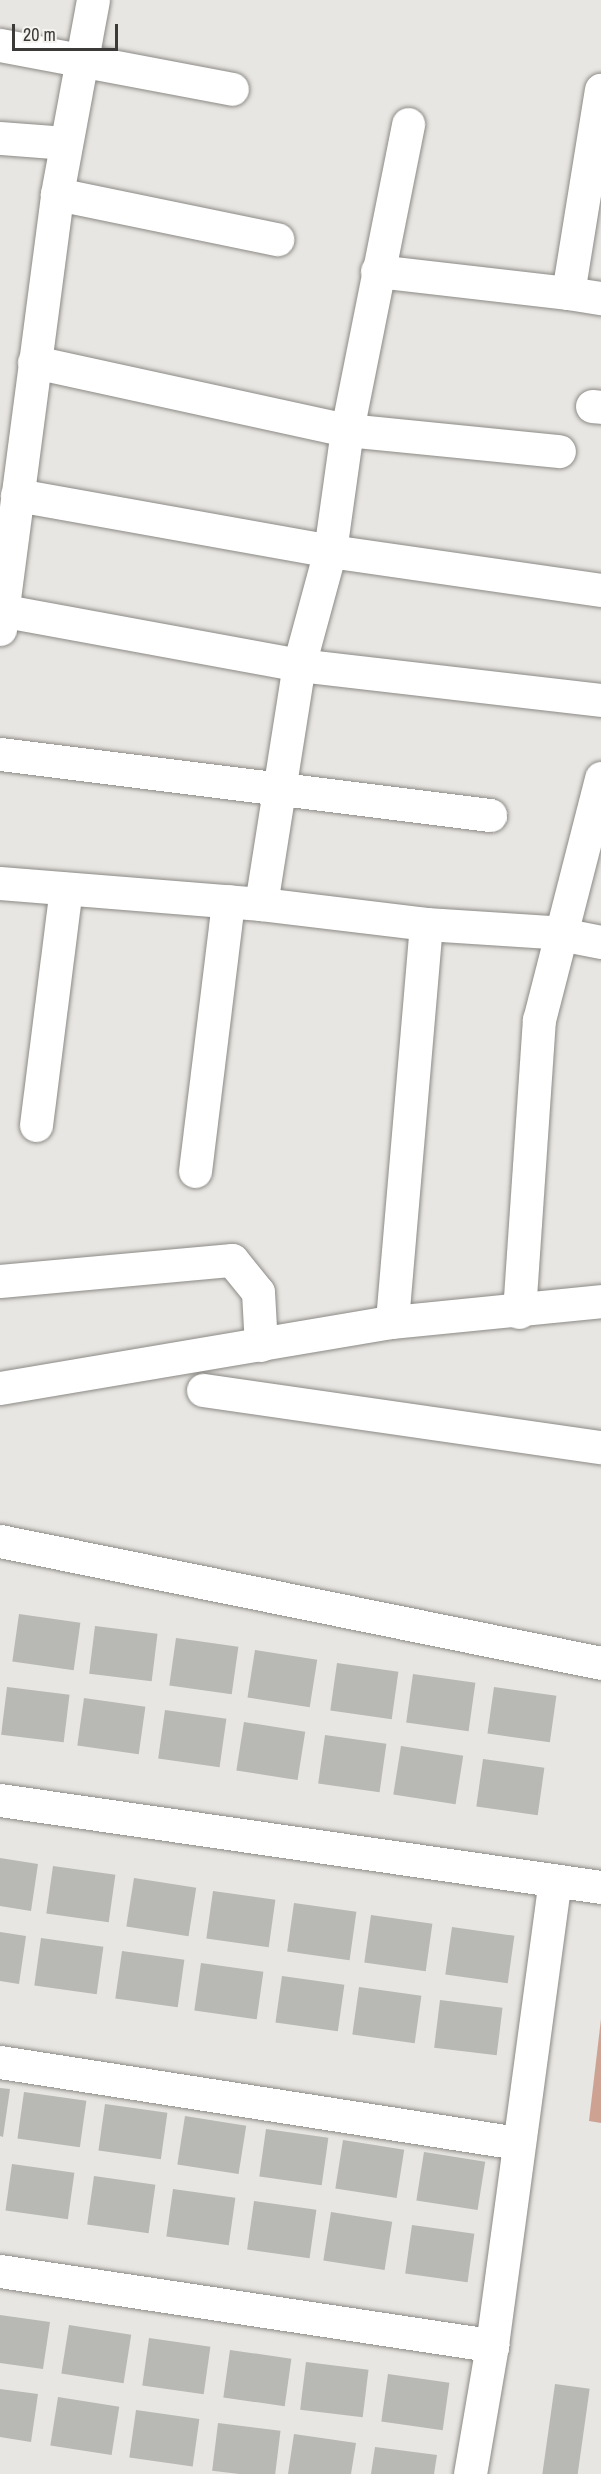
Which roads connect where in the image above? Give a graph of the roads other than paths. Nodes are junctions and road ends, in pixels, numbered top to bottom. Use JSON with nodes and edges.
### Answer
{"nodes":[{"id":1,"x":93,"y":0,"type":"edge"},
{"id":2,"x":0,"y":45,"type":"edge"},
{"id":3,"x":80,"y":58,"type":"junction"},
{"id":4,"x":232,"y":89,"type":"dead end"},
{"id":5,"x":601,"y":90,"type":"edge"},
{"id":6,"x":408,"y":124,"type":"dead end"},
{"id":7,"x":0,"y":138,"type":"edge"},
{"id":8,"x":66,"y":143,"type":"junction"},
{"id":9,"x":57,"y":194,"type":"junction"},
{"id":10,"x":277,"y":239,"type":"dead end"},
{"id":11,"x":377,"y":271,"type":"junction"},
{"id":12,"x":568,"y":293,"type":"junction"},
{"id":13,"x":601,"y":298,"type":"edge"},
{"id":14,"x":34,"y":362,"type":"junction"},
{"id":15,"x":347,"y":430,"type":"junction"},
{"id":16,"x":559,"y":451,"type":"dead end"},
{"id":17,"x":17,"y":495,"type":"junction"},
{"id":18,"x":6,"y":537,"type":"edge"},
{"id":19,"x":330,"y":551,"type":"junction"},
{"id":20,"x":601,"y":590,"type":"edge"},
{"id":21,"x":1,"y":616,"type":"edge"},
{"id":22,"x":299,"y":665,"type":"junction"},
{"id":23,"x":601,"y":700,"type":"edge"},
{"id":24,"x":0,"y":754,"type":"edge"},
{"id":25,"x":281,"y":787,"type":"junction"},
{"id":26,"x":599,"y":797,"type":"edge"},
{"id":27,"x":490,"y":815,"type":"dead end"},
{"id":28,"x":0,"y":883,"type":"edge"},
{"id":29,"x":66,"y":888,"type":"junction"},
{"id":30,"x":228,"y":901,"type":"junction"},
{"id":31,"x":261,"y":904,"type":"junction"},
{"id":32,"x":426,"y":924,"type":"junction"},
{"id":33,"x":561,"y":934,"type":"junction"},
{"id":34,"x":601,"y":942,"type":"edge"},
{"id":35,"x":36,"y":1125,"type":"dead end"},
{"id":36,"x":195,"y":1171,"type":"dead end"},
{"id":37,"x":0,"y":1281,"type":"edge"},
{"id":38,"x":601,"y":1301,"type":"edge"},
{"id":39,"x":519,"y":1312,"type":"junction"},
{"id":40,"x":392,"y":1322,"type":"junction"},
{"id":41,"x":261,"y":1345,"type":"junction"},
{"id":42,"x":0,"y":1388,"type":"edge"},
{"id":43,"x":203,"y":1390,"type":"dead end"},
{"id":44,"x":601,"y":1447,"type":"edge"},
{"id":45,"x":0,"y":1541,"type":"edge"},
{"id":46,"x":601,"y":1663,"type":"edge"},
{"id":47,"x":0,"y":1800,"type":"edge"},
{"id":48,"x":555,"y":1881,"type":"junction"},
{"id":49,"x":601,"y":1887,"type":"edge"},
{"id":50,"x":0,"y":2062,"type":"edge"},
{"id":51,"x":517,"y":2143,"type":"junction"},
{"id":52,"x":0,"y":2271,"type":"edge"},
{"id":53,"x":492,"y":2345,"type":"junction"},
{"id":54,"x":470,"y":2474,"type":"edge"}],
"edges":[{"from":1,"to":3,"type":"street"},
{"from":2,"to":3,"type":"street"},
{"from":3,"to":4,"type":"street"},
{"from":3,"to":8,"type":"street"},
{"from":5,"to":12,"type":"street"},
{"from":6,"to":11,"type":"street"},
{"from":7,"to":8,"type":"street"},
{"from":8,"to":9,"type":"street"},
{"from":9,"to":10,"type":"street"},
{"from":9,"to":14,"type":"street"},
{"from":11,"to":12,"type":"street"},
{"from":11,"to":15,"type":"street"},
{"from":12,"to":13,"type":"street"},
{"from":14,"to":15,"type":"street"},
{"from":14,"to":17,"type":"street"},
{"from":15,"to":16,"type":"street"},
{"from":15,"to":19,"type":"street"},
{"from":17,"to":18,"type":"street"},
{"from":17,"to":19,"type":"street"},
{"from":18,"to":21,"type":"street"},
{"from":19,"to":20,"type":"street"},
{"from":19,"to":22,"type":"street"},
{"from":21,"to":22,"type":"street"},
{"from":22,"to":23,"type":"street"},
{"from":22,"to":25,"type":"street"},
{"from":24,"to":25,"type":"street"},
{"from":25,"to":27,"type":"street"},
{"from":25,"to":31,"type":"street"},
{"from":26,"to":33,"type":"street"},
{"from":28,"to":29,"type":"street"},
{"from":29,"to":30,"type":"street"},
{"from":29,"to":35,"type":"street"},
{"from":30,"to":31,"type":"street"},
{"from":30,"to":36,"type":"street"},
{"from":31,"to":32,"type":"street"},
{"from":32,"to":33,"type":"street"},
{"from":32,"to":40,"type":"street"},
{"from":33,"to":34,"type":"street"},
{"from":33,"to":39,"type":"street"},
{"from":37,"to":41,"type":"street"},
{"from":38,"to":39,"type":"street"},
{"from":39,"to":40,"type":"street"},
{"from":40,"to":41,"type":"street"},
{"from":41,"to":42,"type":"street"},
{"from":43,"to":44,"type":"street"},
{"from":45,"to":46,"type":"street"},
{"from":47,"to":48,"type":"street"},
{"from":48,"to":49,"type":"street"},
{"from":48,"to":51,"type":"street"},
{"from":50,"to":51,"type":"street"},
{"from":51,"to":53,"type":"street"},
{"from":52,"to":53,"type":"street"},
{"from":53,"to":54,"type":"street"}]}
